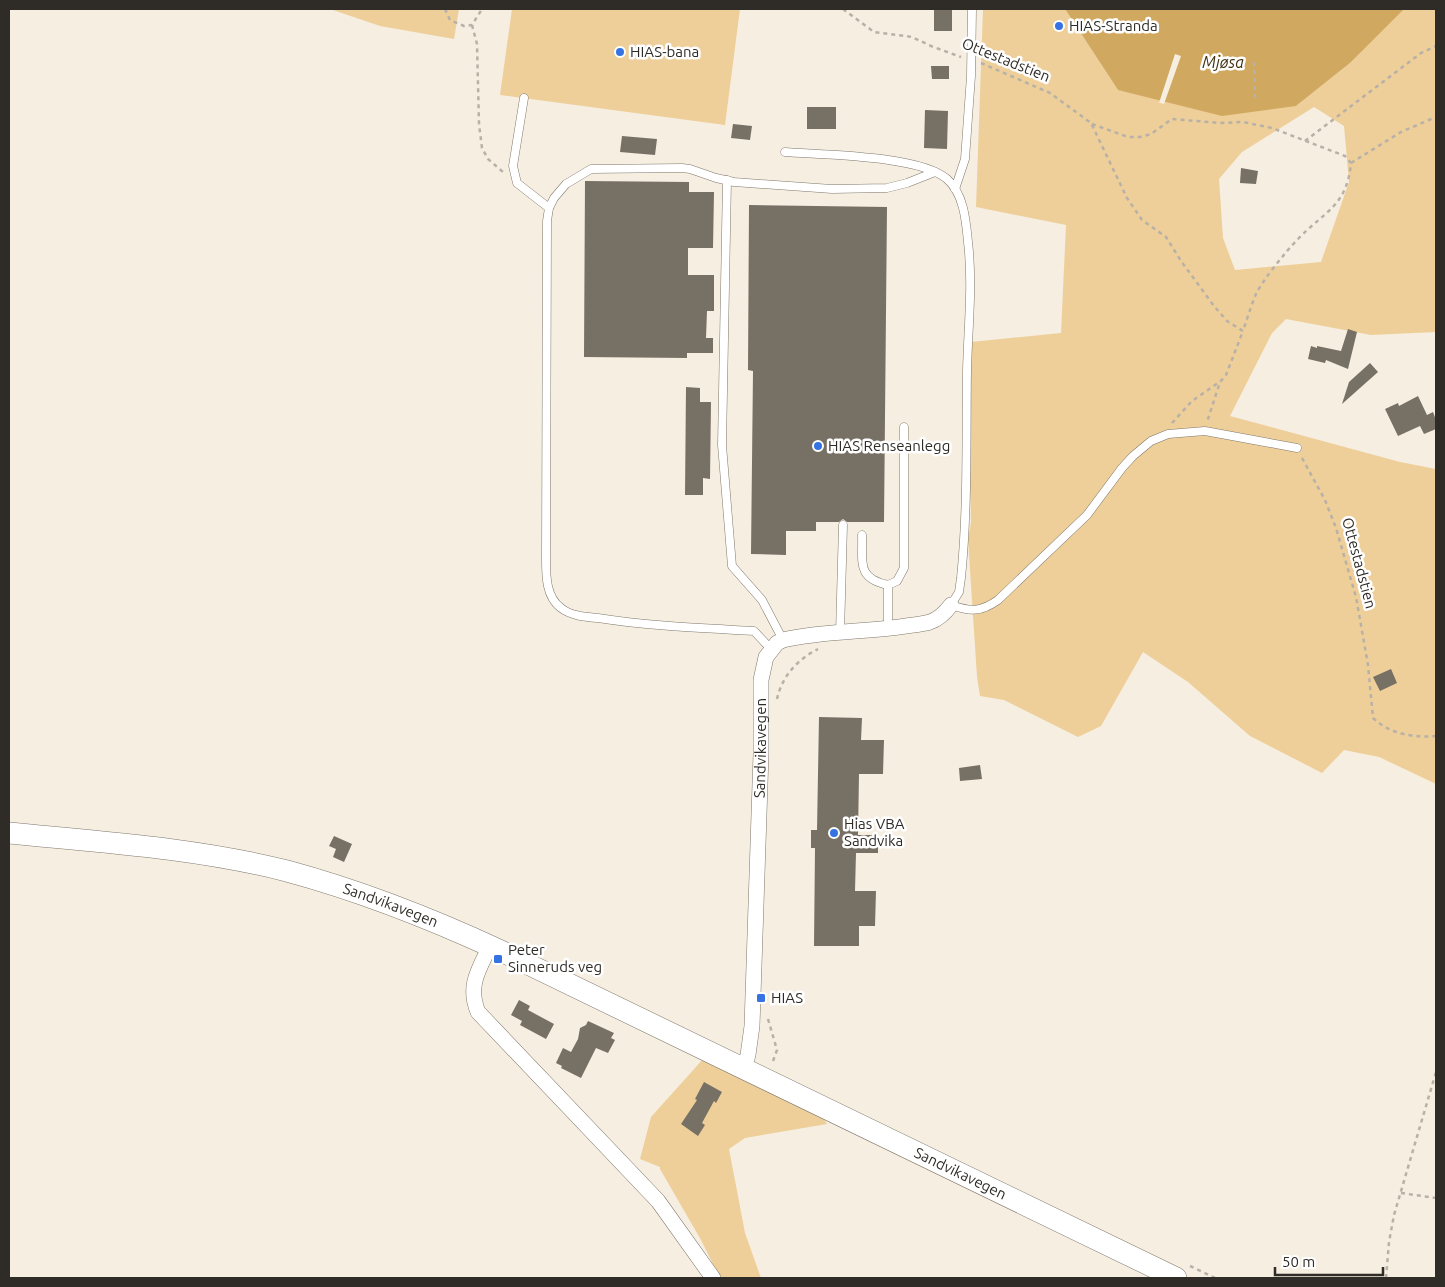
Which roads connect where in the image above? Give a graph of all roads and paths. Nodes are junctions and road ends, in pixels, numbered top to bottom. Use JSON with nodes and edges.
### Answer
{"nodes":[{"id":1,"x":445,"y":9,"type":"edge"},
{"id":2,"x":482,"y":9,"type":"edge"},
{"id":3,"x":842,"y":9,"type":"edge"},
{"id":4,"x":972,"y":9,"type":"edge"},
{"id":5,"x":472,"y":25,"type":"junction"},
{"id":6,"x":1436,"y":46,"type":"edge"},
{"id":7,"x":972,"y":60,"type":"junction"},
{"id":8,"x":1254,"y":62,"type":"dead end"},
{"id":9,"x":524,"y":98,"type":"dead end"},
{"id":10,"x":1255,"y":99,"type":"dead end"},
{"id":11,"x":1436,"y":117,"type":"edge"},
{"id":12,"x":1091,"y":124,"type":"junction"},
{"id":13,"x":1304,"y":141,"type":"junction"},
{"id":14,"x":785,"y":152,"type":"dead end"},
{"id":15,"x":1351,"y":163,"type":"junction"},
{"id":16,"x":935,"y":172,"type":"junction"},
{"id":17,"x":727,"y":180,"type":"junction"},
{"id":18,"x":517,"y":184,"type":"junction"},
{"id":19,"x":955,"y":189,"type":"junction"},
{"id":20,"x":549,"y":208,"type":"junction"},
{"id":21,"x":1243,"y":331,"type":"junction"},
{"id":22,"x":1220,"y":382,"type":"junction"},
{"id":23,"x":904,"y":427,"type":"dead end"},
{"id":24,"x":1205,"y":431,"type":"junction"},
{"id":25,"x":1159,"y":437,"type":"junction"},
{"id":26,"x":1298,"y":448,"type":"joint"},
{"id":27,"x":843,"y":525,"type":"dead end"},
{"id":28,"x":862,"y":535,"type":"dead end"},
{"id":29,"x":888,"y":585,"type":"junction"},
{"id":30,"x":951,"y":605,"type":"junction"},
{"id":31,"x":888,"y":628,"type":"junction"},
{"id":32,"x":840,"y":633,"type":"junction"},
{"id":33,"x":777,"y":645,"type":"junction"},
{"id":34,"x":820,"y":648,"type":"dead end"},
{"id":35,"x":777,"y":706,"type":"dead end"},
{"id":36,"x":1436,"y":736,"type":"edge"},
{"id":37,"x":9,"y":833,"type":"edge"},
{"id":38,"x":490,"y":946,"type":"junction"},
{"id":39,"x":768,"y":1010,"type":"dead end"},
{"id":40,"x":772,"y":1066,"type":"dead end"},
{"id":41,"x":744,"y":1068,"type":"junction"},
{"id":42,"x":1436,"y":1072,"type":"edge"},
{"id":43,"x":1400,"y":1192,"type":"junction"},
{"id":44,"x":1436,"y":1198,"type":"edge"},
{"id":45,"x":713,"y":1278,"type":"edge"},
{"id":46,"x":1176,"y":1278,"type":"edge"},
{"id":47,"x":1386,"y":1278,"type":"edge"}],
"edges":[{"from":1,"to":5,"type":"path"},
{"from":2,"to":5,"type":"path"},
{"from":3,"to":7,"type":"path","name":"Ottestadstien"},
{"from":4,"to":7,"type":"lane"},
{"from":5,"to":18,"type":"path"},
{"from":6,"to":13,"type":"path"},
{"from":7,"to":12,"type":"path","name":"Ottestadstien"},
{"from":7,"to":19,"type":"lane"},
{"from":8,"to":10,"type":"path"},
{"from":9,"to":18,"type":"lane"},
{"from":11,"to":15,"type":"path"},
{"from":12,"to":13,"type":"path"},
{"from":12,"to":21,"type":"path","name":"Ottestadstien"},
{"from":13,"to":15,"type":"path"},
{"from":14,"to":16,"type":"lane"},
{"from":15,"to":21,"type":"path"},
{"from":16,"to":17,"type":"lane"},
{"from":16,"to":19,"type":"lane"},
{"from":17,"to":20,"type":"lane"},
{"from":17,"to":33,"type":"lane"},
{"from":18,"to":20,"type":"lane"},
{"from":19,"to":30,"type":"lane"},
{"from":20,"to":33,"type":"lane"},
{"from":21,"to":22,"type":"path"},
{"from":22,"to":24,"type":"path"},
{"from":22,"to":25,"type":"path"},
{"from":23,"to":29,"type":"lane"},
{"from":24,"to":25,"type":"lane"},
{"from":24,"to":26,"type":"lane"},
{"from":25,"to":30,"type":"lane"},
{"from":26,"to":36,"type":"path","name":"Ottestadstien"},
{"from":27,"to":32,"type":"lane"},
{"from":28,"to":29,"type":"lane"},
{"from":29,"to":31,"type":"lane"},
{"from":30,"to":31,"type":"street"},
{"from":31,"to":32,"type":"street"},
{"from":32,"to":33,"type":"street"},
{"from":33,"to":41,"type":"street","name":"Sandvikavegen"},
{"from":34,"to":35,"type":"path"},
{"from":37,"to":38,"type":"main road","name":"Sandvikavegen"},
{"from":38,"to":41,"type":"main road","name":"Sandvikavegen"},
{"from":38,"to":45,"type":"street"},
{"from":39,"to":40,"type":"path"},
{"from":41,"to":46,"type":"main road","name":"Sandvikavegen"},
{"from":42,"to":43,"type":"path"},
{"from":43,"to":44,"type":"path"},
{"from":43,"to":47,"type":"path"}]}
